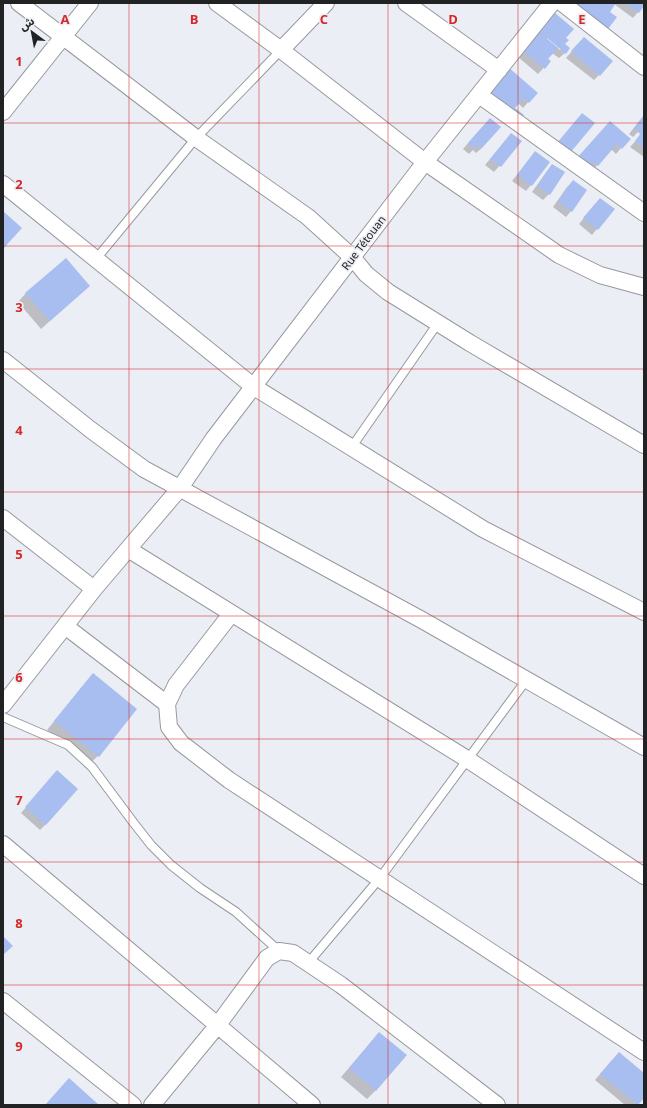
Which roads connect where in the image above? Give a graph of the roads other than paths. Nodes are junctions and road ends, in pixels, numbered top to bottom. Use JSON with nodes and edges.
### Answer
{"nodes":[{"id":1,"x":19,"y":3,"type":"edge"},
{"id":2,"x":90,"y":3,"type":"edge"},
{"id":3,"x":217,"y":3,"type":"edge"},
{"id":4,"x":326,"y":3,"type":"edge"},
{"id":5,"x":406,"y":3,"type":"edge"},
{"id":6,"x":562,"y":3,"type":"edge"},
{"id":7,"x":545,"y":6,"type":"edge"},
{"id":8,"x":63,"y":37,"type":"junction"},
{"id":9,"x":281,"y":50,"type":"junction"},
{"id":10,"x":644,"y":67,"type":"edge"},
{"id":11,"x":499,"y":70,"type":"junction"},
{"id":12,"x":479,"y":95,"type":"junction"},
{"id":13,"x":3,"y":112,"type":"edge"},
{"id":14,"x":196,"y":138,"type":"junction"},
{"id":15,"x":425,"y":162,"type":"junction"},
{"id":16,"x":3,"y":184,"type":"edge"},
{"id":17,"x":644,"y":213,"type":"edge"},
{"id":18,"x":353,"y":258,"type":"junction"},
{"id":19,"x":96,"y":259,"type":"junction"},
{"id":20,"x":642,"y":283,"type":"edge"},
{"id":21,"x":438,"y":323,"type":"junction"},
{"id":22,"x":3,"y":360,"type":"edge"},
{"id":23,"x":254,"y":387,"type":"junction"},
{"id":24,"x":644,"y":445,"type":"edge"},
{"id":25,"x":351,"y":448,"type":"junction"},
{"id":26,"x":180,"y":488,"type":"junction"},
{"id":27,"x":3,"y":518,"type":"edge"},
{"id":28,"x":128,"y":549,"type":"junction"},
{"id":29,"x":94,"y":589,"type":"junction"},
{"id":30,"x":644,"y":612,"type":"edge"},
{"id":31,"x":231,"y":614,"type":"junction"},
{"id":32,"x":65,"y":626,"type":"junction"},
{"id":33,"x":527,"y":680,"type":"junction"},
{"id":34,"x":167,"y":704,"type":"junction"},
{"id":35,"x":3,"y":705,"type":"edge"},
{"id":36,"x":3,"y":717,"type":"edge"},
{"id":37,"x":644,"y":747,"type":"edge"},
{"id":38,"x":467,"y":759,"type":"junction"},
{"id":39,"x":3,"y":844,"type":"edge"},
{"id":40,"x":644,"y":876,"type":"edge"},
{"id":41,"x":380,"y":878,"type":"junction"},
{"id":42,"x":279,"y":951,"type":"junction"},
{"id":43,"x":308,"y":963,"type":"junction"},
{"id":44,"x":3,"y":1001,"type":"edge"},
{"id":45,"x":216,"y":1026,"type":"junction"},
{"id":46,"x":644,"y":1052,"type":"edge"},
{"id":47,"x":133,"y":1105,"type":"edge"},
{"id":48,"x":152,"y":1105,"type":"edge"},
{"id":49,"x":312,"y":1105,"type":"edge"},
{"id":50,"x":497,"y":1105,"type":"edge"}],
"edges":[{"from":1,"to":8,"type":"street"},
{"from":2,"to":8,"type":"street"},
{"from":3,"to":9,"type":"street"},
{"from":4,"to":9,"type":"street"},
{"from":5,"to":11,"type":"street"},
{"from":6,"to":10,"type":"street"},
{"from":7,"to":11,"type":"street","name":"Rue Tétouan"},
{"from":8,"to":13,"type":"street"},
{"from":8,"to":14,"type":"street"},
{"from":9,"to":14,"type":"lane"},
{"from":9,"to":15,"type":"street"},
{"from":11,"to":12,"type":"street","name":"Rue Tétouan"},
{"from":12,"to":15,"type":"street","name":"Rue Tétouan"},
{"from":12,"to":17,"type":"street"},
{"from":14,"to":18,"type":"street"},
{"from":14,"to":19,"type":"lane"},
{"from":15,"to":18,"type":"street","name":"Rue Tétouan"},
{"from":15,"to":20,"type":"street"},
{"from":16,"to":19,"type":"street"},
{"from":18,"to":21,"type":"street"},
{"from":18,"to":23,"type":"street","name":"Rue Tétouan"},
{"from":19,"to":23,"type":"street"},
{"from":21,"to":24,"type":"street"},
{"from":21,"to":25,"type":"lane"},
{"from":22,"to":26,"type":"street"},
{"from":23,"to":25,"type":"street"},
{"from":23,"to":26,"type":"street","name":"Rue Tétouan"},
{"from":25,"to":30,"type":"street"},
{"from":26,"to":28,"type":"street","name":"Rue Tétouan"},
{"from":26,"to":33,"type":"street"},
{"from":27,"to":29,"type":"street"},
{"from":28,"to":29,"type":"street","name":"Rue Tétouan"},
{"from":28,"to":31,"type":"street"},
{"from":29,"to":32,"type":"street","name":"Rue Tétouan"},
{"from":31,"to":34,"type":"street"},
{"from":31,"to":38,"type":"street"},
{"from":32,"to":34,"type":"street"},
{"from":32,"to":35,"type":"street","name":"Rue Tétouan"},
{"from":33,"to":37,"type":"street"},
{"from":33,"to":38,"type":"lane"},
{"from":34,"to":41,"type":"street"},
{"from":36,"to":42,"type":"lane"},
{"from":38,"to":40,"type":"street"},
{"from":38,"to":41,"type":"lane"},
{"from":39,"to":45,"type":"street"},
{"from":41,"to":43,"type":"lane"},
{"from":41,"to":46,"type":"street"},
{"from":42,"to":43,"type":"street"},
{"from":42,"to":45,"type":"street"},
{"from":43,"to":50,"type":"street"},
{"from":44,"to":47,"type":"street"},
{"from":45,"to":48,"type":"street"},
{"from":45,"to":49,"type":"street"}]}
